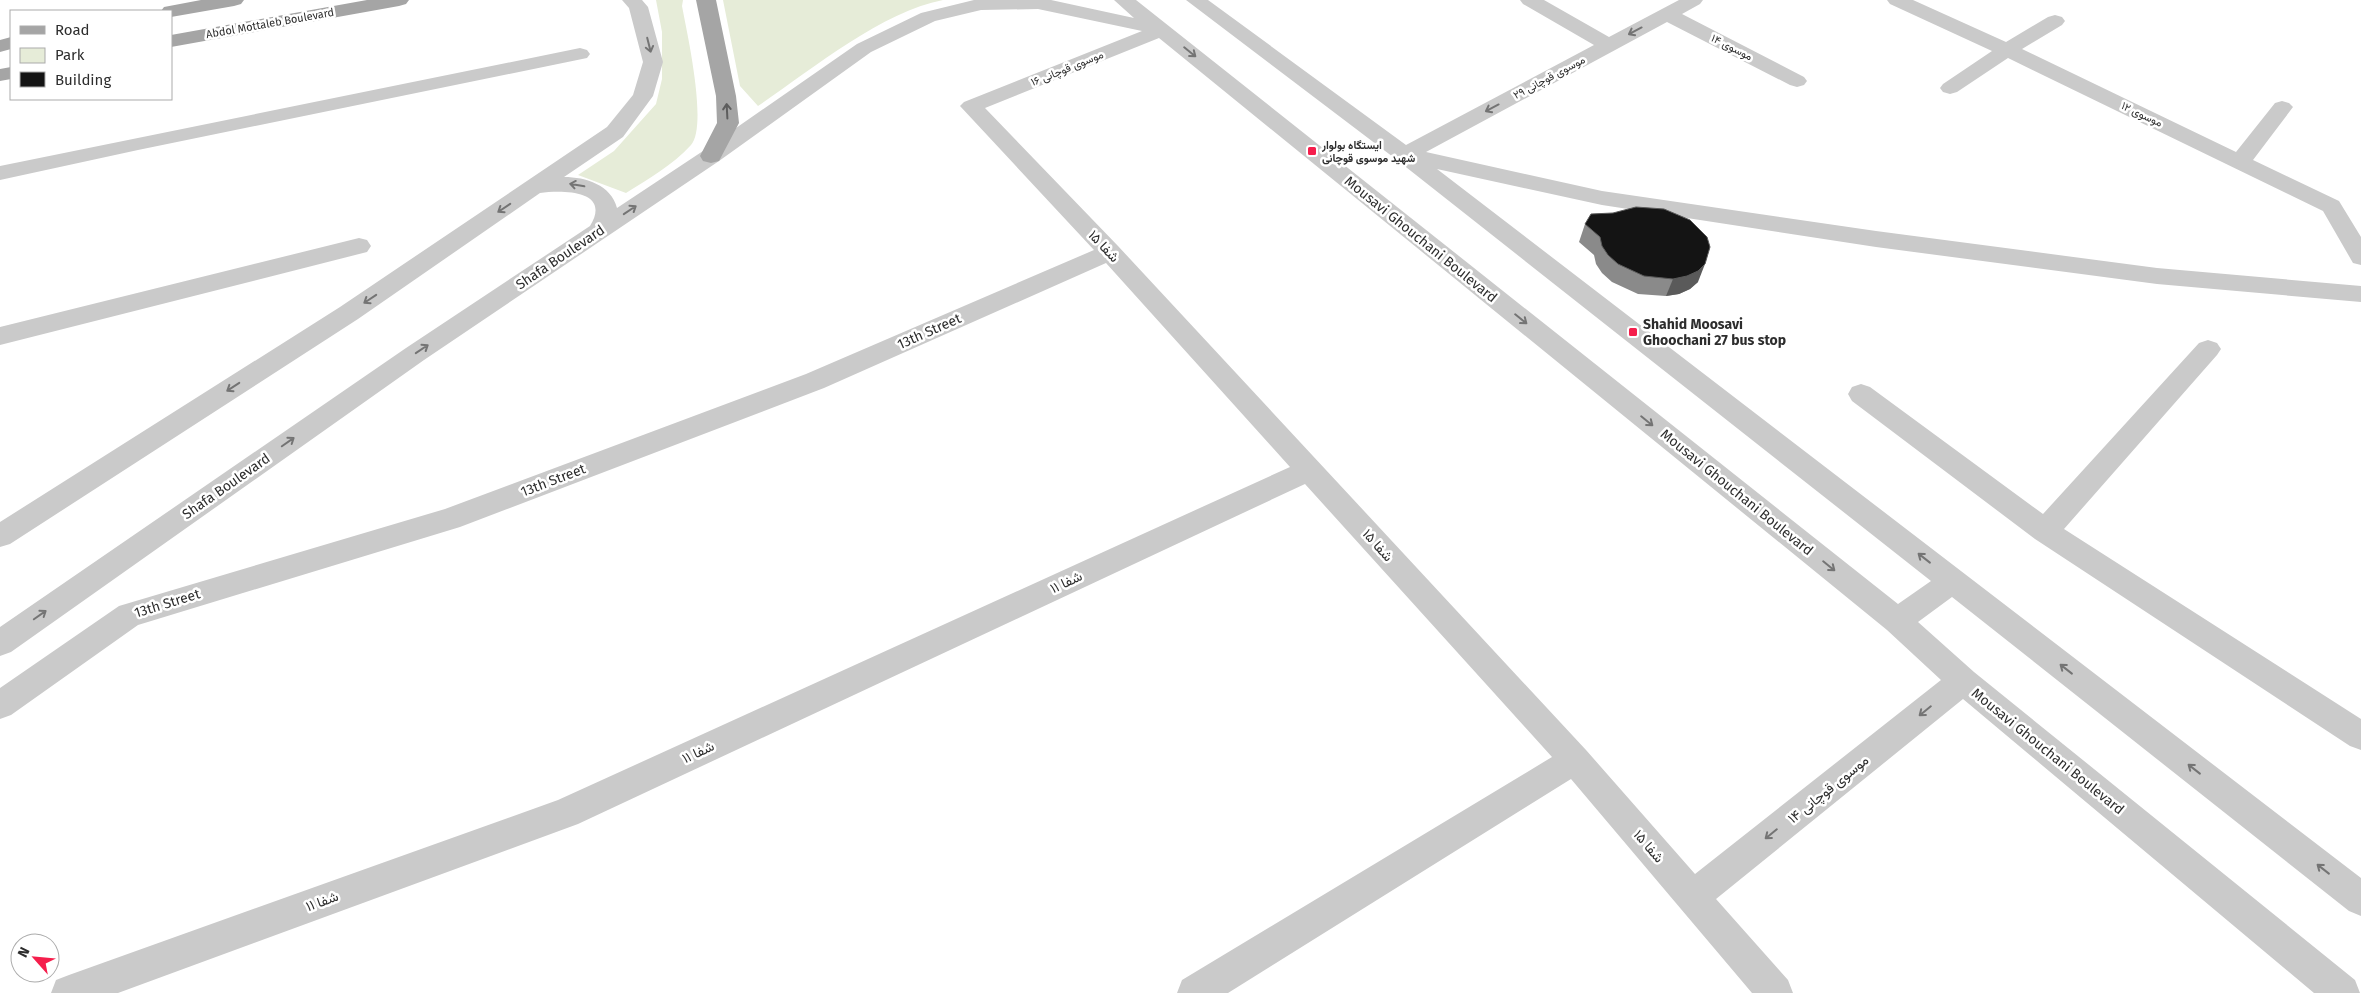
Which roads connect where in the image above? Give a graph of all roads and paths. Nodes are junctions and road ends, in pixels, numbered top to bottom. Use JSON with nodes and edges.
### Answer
{"nodes":[{"id":1,"x":234,"y":0,"type":"edge"},
{"id":2,"x":399,"y":0,"type":"edge"},
{"id":3,"x":632,"y":0,"type":"edge"},
{"id":4,"x":706,"y":0,"type":"edge"},
{"id":5,"x":1124,"y":0,"type":"edge"},
{"id":6,"x":1196,"y":0,"type":"edge"},
{"id":7,"x":1530,"y":0,"type":"edge"},
{"id":8,"x":1693,"y":0,"type":"edge"},
{"id":9,"x":1897,"y":0,"type":"edge"},
{"id":10,"x":172,"y":11,"type":"edge"},
{"id":11,"x":1667,"y":14,"type":"junction"},
{"id":12,"x":2055,"y":21,"type":"dead end"},
{"id":13,"x":1163,"y":30,"type":"junction"},
{"id":14,"x":172,"y":40,"type":"edge"},
{"id":15,"x":1609,"y":45,"type":"junction"},
{"id":16,"x":2007,"y":50,"type":"junction"},
{"id":17,"x":580,"y":54,"type":"dead end"},
{"id":18,"x":1797,"y":81,"type":"dead end"},
{"id":19,"x":1950,"y":88,"type":"dead end"},
{"id":20,"x":971,"y":106,"type":"joint"},
{"id":21,"x":2282,"y":107,"type":"dead end"},
{"id":22,"x":1405,"y":155,"type":"junction"},
{"id":23,"x":711,"y":156,"type":"junction"},
{"id":24,"x":2240,"y":161,"type":"junction"},
{"id":25,"x":0,"y":173,"type":"edge"},
{"id":26,"x":535,"y":187,"type":"junction"},
{"id":27,"x":598,"y":232,"type":"junction"},
{"id":28,"x":359,"y":246,"type":"dead end"},
{"id":29,"x":1110,"y":252,"type":"junction"},
{"id":30,"x":2361,"y":257,"type":"edge"},
{"id":31,"x":2361,"y":294,"type":"edge"},
{"id":32,"x":0,"y":336,"type":"edge"},
{"id":33,"x":2208,"y":349,"type":"dead end"},
{"id":34,"x":1861,"y":394,"type":"dead end"},
{"id":35,"x":1309,"y":470,"type":"junction"},
{"id":36,"x":2045,"y":531,"type":"junction"},
{"id":37,"x":0,"y":536,"type":"edge"},
{"id":38,"x":1952,"y":581,"type":"junction"},
{"id":39,"x":1897,"y":622,"type":"junction"},
{"id":40,"x":0,"y":643,"type":"edge"},
{"id":41,"x":1963,"y":681,"type":"junction"},
{"id":42,"x":0,"y":705,"type":"edge"},
{"id":43,"x":2361,"y":736,"type":"edge"},
{"id":44,"x":1575,"y":760,"type":"junction"},
{"id":45,"x":1692,"y":897,"type":"junction"},
{"id":46,"x":2361,"y":898,"type":"edge"},
{"id":47,"x":69,"y":993,"type":"edge"},
{"id":48,"x":1195,"y":993,"type":"edge"},
{"id":49,"x":1775,"y":993,"type":"edge"},
{"id":50,"x":2342,"y":993,"type":"edge"}],
"edges":[{"from":1,"to":10,"type":"main road"},
{"from":2,"to":14,"type":"main road","name":"Abdol Mottaleb Boulevard"},
{"from":3,"to":26,"type":"street","one_way":true},
{"from":23,"to":4,"type":"main road","one_way":true},
{"from":5,"to":13,"type":"street","name":"Mousavi Ghouchani Boulevard"},
{"from":6,"to":22,"type":"street"},
{"from":7,"to":15,"type":"street"},
{"from":8,"to":11,"type":"street","name":"موسوی قوچانی ۲۹"},
{"from":9,"to":16,"type":"street","name":"موسوی ۱۲"},
{"from":11,"to":15,"type":"street","name":"موسوی قوچانی ۲۹","one_way":true},
{"from":11,"to":18,"type":"street","name":"موسوی ۱۴"},
{"from":12,"to":16,"type":"street"},
{"from":13,"to":20,"type":"street","name":"موسوی قوچانی ۱۶"},
{"from":13,"to":23,"type":"street","name":"Shafa Boulevard"},
{"from":13,"to":39,"type":"street","name":"Mousavi Ghouchani Boulevard","one_way":true},
{"from":15,"to":22,"type":"street","name":"موسوی قوچانی ۲۹","one_way":true},
{"from":16,"to":19,"type":"street"},
{"from":16,"to":24,"type":"street","name":"موسوی ۱۲"},
{"from":17,"to":25,"type":"street"},
{"from":20,"to":29,"type":"street","name":"شفا ۱۵"},
{"from":21,"to":24,"type":"street"},
{"from":22,"to":31,"type":"street"},
{"from":38,"to":22,"type":"street","one_way":true},
{"from":27,"to":23,"type":"street","name":"Shafa Boulevard","one_way":true},
{"from":24,"to":30,"type":"street","name":"موسوی ۱۲"},
{"from":27,"to":26,"type":"street","one_way":true},
{"from":26,"to":37,"type":"street","one_way":true},
{"from":40,"to":27,"type":"street","name":"Shafa Boulevard","one_way":true},
{"from":28,"to":32,"type":"street"},
{"from":29,"to":35,"type":"street","name":"شفا ۱۵"},
{"from":29,"to":42,"type":"street","name":"13th Street"},
{"from":33,"to":36,"type":"street"},
{"from":34,"to":36,"type":"street"},
{"from":35,"to":44,"type":"street","name":"شفا ۱۵"},
{"from":35,"to":47,"type":"street","name":"شفا ۱۱"},
{"from":36,"to":43,"type":"street"},
{"from":38,"to":39,"type":"street"},
{"from":46,"to":38,"type":"street","one_way":true},
{"from":39,"to":41,"type":"street","name":"Mousavi Ghouchani Boulevard"},
{"from":41,"to":45,"type":"street","name":"موسوی قوچانی ۱۴","one_way":true},
{"from":41,"to":50,"type":"street","name":"Mousavi Ghouchani Boulevard"},
{"from":44,"to":45,"type":"street","name":"شفا ۱۵"},
{"from":44,"to":48,"type":"street"},
{"from":45,"to":49,"type":"street","name":"شفا ۱۵"}]}
